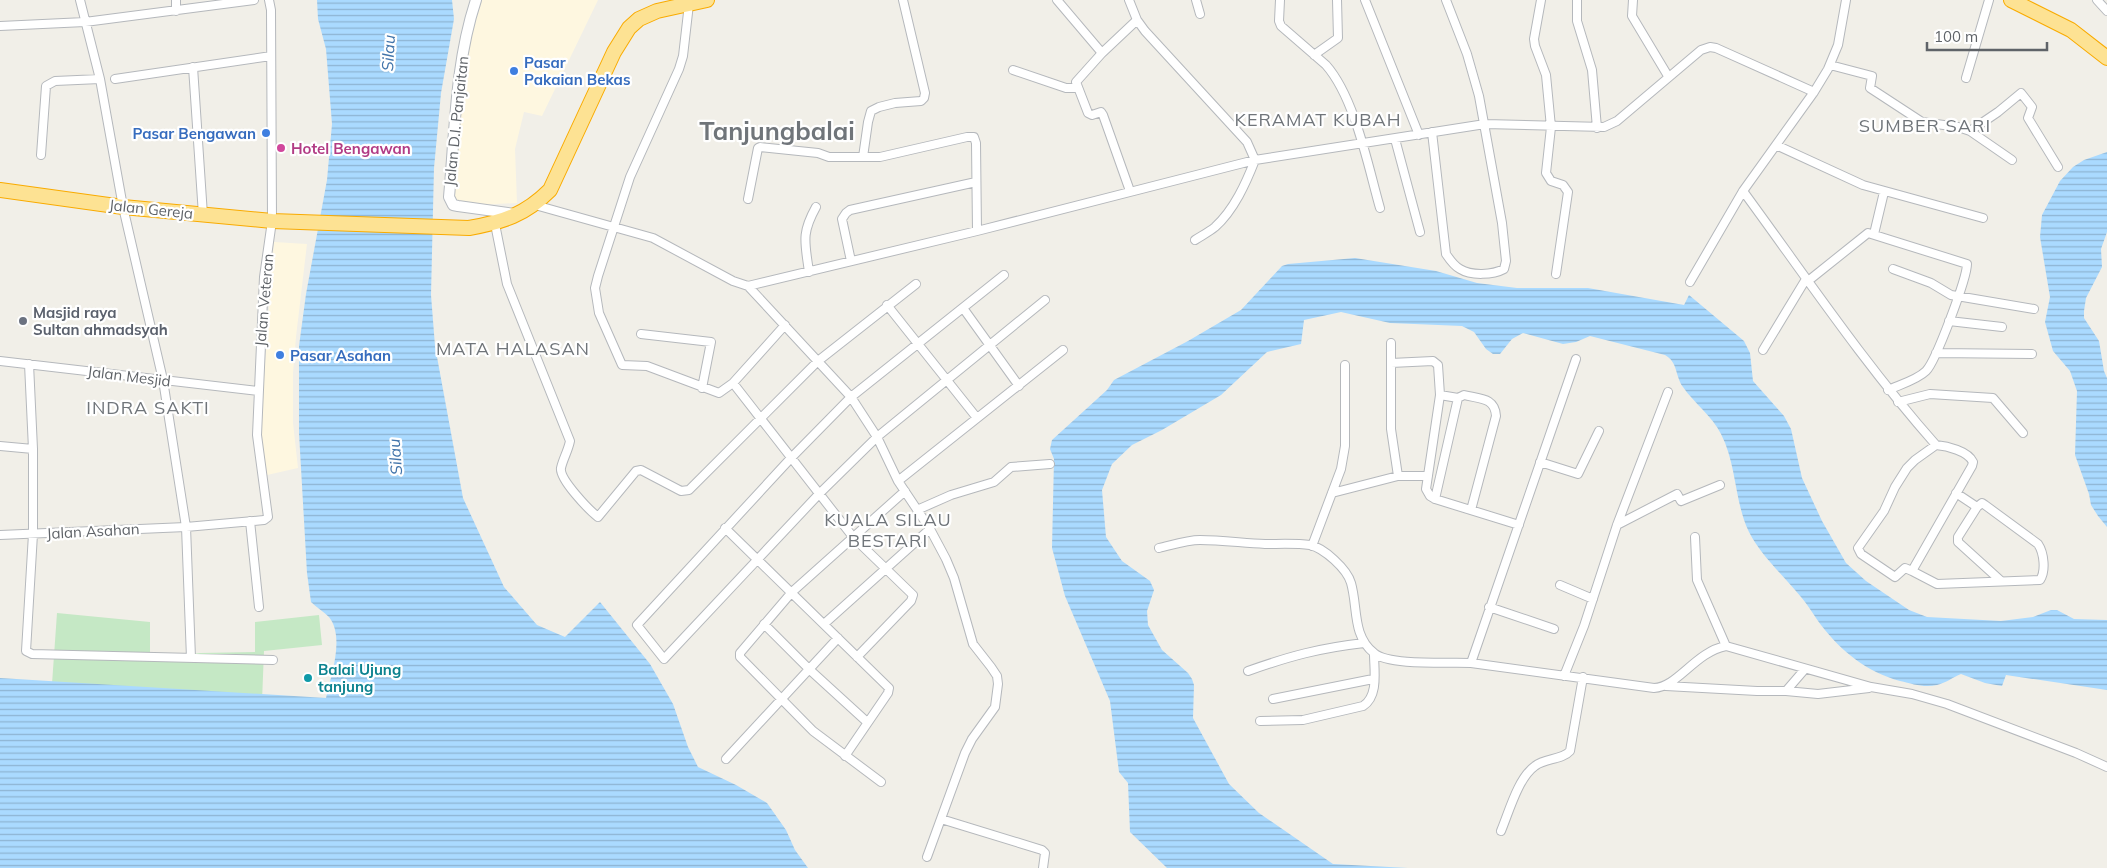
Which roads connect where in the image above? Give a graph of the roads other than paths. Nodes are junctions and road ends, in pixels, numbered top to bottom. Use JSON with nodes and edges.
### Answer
{"nodes":[{"id":1,"x":80,"y":0,"type":"edge"},
{"id":2,"x":176,"y":0,"type":"edge"},
{"id":3,"x":254,"y":0,"type":"edge"},
{"id":4,"x":269,"y":0,"type":"edge"},
{"id":5,"x":476,"y":0,"type":"edge"},
{"id":6,"x":707,"y":0,"type":"edge"},
{"id":7,"x":903,"y":0,"type":"edge"},
{"id":8,"x":1057,"y":0,"type":"edge"},
{"id":9,"x":1129,"y":0,"type":"edge"},
{"id":10,"x":1196,"y":0,"type":"edge"},
{"id":11,"x":1280,"y":0,"type":"edge"},
{"id":12,"x":1337,"y":0,"type":"edge"},
{"id":13,"x":1365,"y":0,"type":"edge"},
{"id":14,"x":1446,"y":0,"type":"edge"},
{"id":15,"x":1541,"y":0,"type":"edge"},
{"id":16,"x":1577,"y":0,"type":"edge"},
{"id":17,"x":1633,"y":0,"type":"edge"},
{"id":18,"x":1846,"y":0,"type":"edge"},
{"id":19,"x":1989,"y":0,"type":"edge"},
{"id":20,"x":2011,"y":0,"type":"edge"},
{"id":21,"x":2097,"y":0,"type":"edge"},
{"id":22,"x":689,"y":4,"type":"junction"},
{"id":23,"x":176,"y":11,"type":"junction"},
{"id":24,"x":2107,"y":12,"type":"edge"},
{"id":25,"x":1200,"y":14,"type":"dead end"},
{"id":26,"x":1136,"y":20,"type":"junction"},
{"id":27,"x":85,"y":22,"type":"junction"},
{"id":28,"x":0,"y":26,"type":"edge"},
{"id":29,"x":1102,"y":53,"type":"junction"},
{"id":30,"x":1314,"y":55,"type":"junction"},
{"id":31,"x":271,"y":56,"type":"junction"},
{"id":32,"x":2107,"y":58,"type":"edge"},
{"id":33,"x":1830,"y":65,"type":"junction"},
{"id":34,"x":193,"y":67,"type":"junction"},
{"id":35,"x":1013,"y":70,"type":"dead end"},
{"id":36,"x":1668,"y":76,"type":"junction"},
{"id":37,"x":1966,"y":78,"type":"dead end"},
{"id":38,"x":100,"y":79,"type":"junction"},
{"id":39,"x":115,"y":79,"type":"dead end"},
{"id":40,"x":1077,"y":88,"type":"junction"},
{"id":41,"x":1814,"y":92,"type":"junction"},
{"id":42,"x":1485,"y":124,"type":"junction"},
{"id":43,"x":1551,"y":127,"type":"junction"},
{"id":44,"x":1597,"y":128,"type":"junction"},
{"id":45,"x":1970,"y":131,"type":"junction"},
{"id":46,"x":1432,"y":132,"type":"junction"},
{"id":47,"x":1419,"y":135,"type":"junction"},
{"id":48,"x":1395,"y":139,"type":"junction"},
{"id":49,"x":1362,"y":144,"type":"junction"},
{"id":50,"x":1776,"y":145,"type":"junction"},
{"id":51,"x":41,"y":155,"type":"dead end"},
{"id":52,"x":863,"y":157,"type":"junction"},
{"id":53,"x":1255,"y":160,"type":"junction"},
{"id":54,"x":2012,"y":160,"type":"dead end"},
{"id":55,"x":2058,"y":167,"type":"dead end"},
{"id":56,"x":976,"y":182,"type":"junction"},
{"id":57,"x":0,"y":190,"type":"edge"},
{"id":58,"x":1130,"y":191,"type":"junction"},
{"id":59,"x":1743,"y":191,"type":"junction"},
{"id":60,"x":1884,"y":192,"type":"junction"},
{"id":61,"x":748,"y":199,"type":"dead end"},
{"id":62,"x":535,"y":205,"type":"junction"},
{"id":63,"x":816,"y":207,"type":"dead end"},
{"id":64,"x":123,"y":208,"type":"junction"},
{"id":65,"x":1380,"y":208,"type":"dead end"},
{"id":66,"x":518,"y":214,"type":"junction"},
{"id":67,"x":203,"y":215,"type":"junction"},
{"id":68,"x":1983,"y":218,"type":"dead end"},
{"id":69,"x":272,"y":221,"type":"junction"},
{"id":70,"x":495,"y":224,"type":"junction"},
{"id":71,"x":613,"y":227,"type":"junction"},
{"id":72,"x":977,"y":231,"type":"junction"},
{"id":73,"x":1420,"y":232,"type":"dead end"},
{"id":74,"x":1874,"y":234,"type":"junction"},
{"id":75,"x":1195,"y":240,"type":"dead end"},
{"id":76,"x":851,"y":260,"type":"junction"},
{"id":77,"x":1893,"y":269,"type":"dead end"},
{"id":78,"x":809,"y":272,"type":"junction"},
{"id":79,"x":1556,"y":274,"type":"dead end"},
{"id":80,"x":1004,"y":275,"type":"dead end"},
{"id":81,"x":1807,"y":280,"type":"junction"},
{"id":82,"x":1690,"y":282,"type":"dead end"},
{"id":83,"x":916,"y":284,"type":"dead end"},
{"id":84,"x":748,"y":286,"type":"junction"},
{"id":85,"x":1957,"y":296,"type":"junction"},
{"id":86,"x":1045,"y":300,"type":"dead end"},
{"id":87,"x":887,"y":306,"type":"junction"},
{"id":88,"x":963,"y":308,"type":"junction"},
{"id":89,"x":2034,"y":309,"type":"dead end"},
{"id":90,"x":1949,"y":321,"type":"junction"},
{"id":91,"x":785,"y":325,"type":"junction"},
{"id":92,"x":2002,"y":327,"type":"dead end"},
{"id":93,"x":641,"y":334,"type":"dead end"},
{"id":94,"x":917,"y":343,"type":"junction"},
{"id":95,"x":1391,"y":343,"type":"dead end"},
{"id":96,"x":990,"y":346,"type":"junction"},
{"id":97,"x":1063,"y":350,"type":"dead end"},
{"id":98,"x":1763,"y":350,"type":"dead end"},
{"id":99,"x":1936,"y":353,"type":"junction"},
{"id":100,"x":2032,"y":354,"type":"dead end"},
{"id":101,"x":1576,"y":359,"type":"dead end"},
{"id":102,"x":0,"y":361,"type":"edge"},
{"id":103,"x":818,"y":361,"type":"junction"},
{"id":104,"x":1391,"y":363,"type":"junction"},
{"id":105,"x":30,"y":364,"type":"junction"},
{"id":106,"x":1345,"y":364,"type":"dead end"},
{"id":107,"x":163,"y":380,"type":"junction"},
{"id":108,"x":947,"y":380,"type":"junction"},
{"id":109,"x":733,"y":383,"type":"junction"},
{"id":110,"x":1019,"y":386,"type":"junction"},
{"id":111,"x":702,"y":388,"type":"junction"},
{"id":112,"x":1888,"y":390,"type":"junction"},
{"id":113,"x":258,"y":391,"type":"junction"},
{"id":114,"x":1668,"y":392,"type":"dead end"},
{"id":115,"x":1440,"y":395,"type":"junction"},
{"id":116,"x":851,"y":397,"type":"junction"},
{"id":117,"x":1458,"y":398,"type":"junction"},
{"id":118,"x":1898,"y":402,"type":"junction"},
{"id":119,"x":977,"y":418,"type":"junction"},
{"id":120,"x":762,"y":419,"type":"junction"},
{"id":121,"x":1599,"y":431,"type":"dead end"},
{"id":122,"x":2023,"y":433,"type":"dead end"},
{"id":123,"x":877,"y":437,"type":"junction"},
{"id":124,"x":1936,"y":445,"type":"junction"},
{"id":125,"x":0,"y":446,"type":"edge"},
{"id":126,"x":33,"y":449,"type":"junction"},
{"id":127,"x":791,"y":458,"type":"junction"},
{"id":128,"x":1540,"y":462,"type":"junction"},
{"id":129,"x":1050,"y":464,"type":"dead end"},
{"id":130,"x":1398,"y":476,"type":"junction"},
{"id":131,"x":1428,"y":476,"type":"junction"},
{"id":132,"x":898,"y":480,"type":"junction"},
{"id":133,"x":1720,"y":484,"type":"dead end"},
{"id":134,"x":905,"y":491,"type":"junction"},
{"id":135,"x":1332,"y":493,"type":"junction"},
{"id":136,"x":1956,"y":493,"type":"junction"},
{"id":137,"x":819,"y":494,"type":"junction"},
{"id":138,"x":1435,"y":499,"type":"junction"},
{"id":139,"x":1977,"y":507,"type":"junction"},
{"id":140,"x":916,"y":510,"type":"junction"},
{"id":141,"x":1472,"y":510,"type":"junction"},
{"id":142,"x":250,"y":521,"type":"junction"},
{"id":143,"x":1519,"y":525,"type":"junction"},
{"id":144,"x":1617,"y":525,"type":"junction"},
{"id":145,"x":186,"y":527,"type":"junction"},
{"id":146,"x":725,"y":528,"type":"junction"},
{"id":147,"x":930,"y":529,"type":"junction"},
{"id":148,"x":33,"y":534,"type":"junction"},
{"id":149,"x":0,"y":535,"type":"edge"},
{"id":150,"x":854,"y":537,"type":"junction"},
{"id":151,"x":1695,"y":537,"type":"dead end"},
{"id":152,"x":1312,"y":546,"type":"junction"},
{"id":153,"x":1159,"y":548,"type":"dead end"},
{"id":154,"x":759,"y":559,"type":"junction"},
{"id":155,"x":886,"y":567,"type":"junction"},
{"id":156,"x":1912,"y":571,"type":"junction"},
{"id":157,"x":2001,"y":581,"type":"junction"},
{"id":158,"x":1560,"y":585,"type":"dead end"},
{"id":159,"x":792,"y":592,"type":"junction"},
{"id":160,"x":1593,"y":599,"type":"junction"},
{"id":161,"x":258,"y":607,"type":"dead end"},
{"id":162,"x":1489,"y":607,"type":"junction"},
{"id":163,"x":764,"y":624,"type":"junction"},
{"id":164,"x":824,"y":624,"type":"junction"},
{"id":165,"x":1554,"y":629,"type":"dead end"},
{"id":166,"x":838,"y":638,"type":"junction"},
{"id":167,"x":1364,"y":643,"type":"junction"},
{"id":168,"x":1726,"y":646,"type":"junction"},
{"id":169,"x":1374,"y":654,"type":"junction"},
{"id":170,"x":856,"y":657,"type":"junction"},
{"id":171,"x":191,"y":658,"type":"junction"},
{"id":172,"x":273,"y":660,"type":"dead end"},
{"id":173,"x":1471,"y":663,"type":"junction"},
{"id":174,"x":1805,"y":669,"type":"junction"},
{"id":175,"x":810,"y":670,"type":"junction"},
{"id":176,"x":1248,"y":671,"type":"dead end"},
{"id":177,"x":1564,"y":676,"type":"junction"},
{"id":178,"x":1583,"y":678,"type":"junction"},
{"id":179,"x":1373,"y":679,"type":"junction"},
{"id":180,"x":1666,"y":686,"type":"junction"},
{"id":181,"x":1871,"y":688,"type":"junction"},
{"id":182,"x":1786,"y":691,"type":"junction"},
{"id":183,"x":1272,"y":700,"type":"dead end"},
{"id":184,"x":782,"y":701,"type":"junction"},
{"id":185,"x":1260,"y":721,"type":"dead end"},
{"id":186,"x":867,"y":722,"type":"junction"},
{"id":187,"x":845,"y":756,"type":"junction"},
{"id":188,"x":726,"y":759,"type":"dead end"},
{"id":189,"x":2107,"y":767,"type":"edge"},
{"id":190,"x":881,"y":782,"type":"dead end"},
{"id":191,"x":941,"y":819,"type":"junction"},
{"id":192,"x":1501,"y":831,"type":"dead end"},
{"id":193,"x":927,"y":858,"type":"dead end"},
{"id":194,"x":1043,"y":868,"type":"edge"}],
"edges":[{"from":1,"to":27,"type":"street"},
{"from":2,"to":23,"type":"street"},
{"from":3,"to":23,"type":"street"},
{"from":4,"to":31,"type":"street","name":"Jalan Veteran"},
{"from":5,"to":66,"type":"main road","name":"Jalan D.I. Panjaitan"},
{"from":6,"to":22,"type":"highway"},
{"from":7,"to":52,"type":"street"},
{"from":8,"to":29,"type":"street"},
{"from":9,"to":26,"type":"street"},
{"from":10,"to":25,"type":"street"},
{"from":11,"to":30,"type":"street"},
{"from":12,"to":30,"type":"street"},
{"from":13,"to":47,"type":"street"},
{"from":14,"to":42,"type":"street"},
{"from":15,"to":43,"type":"street"},
{"from":16,"to":44,"type":"street"},
{"from":17,"to":36,"type":"street"},
{"from":18,"to":33,"type":"street"},
{"from":19,"to":37,"type":"street"},
{"from":20,"to":32,"type":"highway"},
{"from":21,"to":24,"type":"street"},
{"from":22,"to":62,"type":"highway"},
{"from":22,"to":71,"type":"street"},
{"from":23,"to":27,"type":"street"},
{"from":26,"to":29,"type":"street"},
{"from":26,"to":53,"type":"street"},
{"from":27,"to":28,"type":"street"},
{"from":27,"to":38,"type":"street"},
{"from":29,"to":40,"type":"street"},
{"from":30,"to":49,"type":"street"},
{"from":31,"to":34,"type":"street"},
{"from":31,"to":69,"type":"street","name":"Jalan Veteran"},
{"from":33,"to":41,"type":"street"},
{"from":33,"to":45,"type":"street"},
{"from":34,"to":39,"type":"street"},
{"from":34,"to":67,"type":"street"},
{"from":35,"to":40,"type":"street"},
{"from":36,"to":41,"type":"street"},
{"from":36,"to":44,"type":"street"},
{"from":38,"to":51,"type":"street"},
{"from":38,"to":64,"type":"street"},
{"from":40,"to":58,"type":"street"},
{"from":41,"to":50,"type":"street"},
{"from":42,"to":43,"type":"street"},
{"from":42,"to":46,"type":"street"},
{"from":42,"to":46,"type":"street"},
{"from":43,"to":44,"type":"street"},
{"from":43,"to":79,"type":"street"},
{"from":45,"to":54,"type":"street"},
{"from":45,"to":55,"type":"street"},
{"from":46,"to":47,"type":"street"},
{"from":47,"to":48,"type":"street"},
{"from":48,"to":49,"type":"street"},
{"from":48,"to":73,"type":"street"},
{"from":49,"to":53,"type":"street"},
{"from":49,"to":65,"type":"street"},
{"from":50,"to":59,"type":"street"},
{"from":50,"to":60,"type":"street"},
{"from":52,"to":56,"type":"street"},
{"from":52,"to":61,"type":"street"},
{"from":53,"to":58,"type":"street"},
{"from":53,"to":75,"type":"street"},
{"from":56,"to":72,"type":"street"},
{"from":56,"to":76,"type":"street"},
{"from":57,"to":64,"type":"highway","name":"Jalan Gereja"},
{"from":58,"to":72,"type":"street"},
{"from":59,"to":81,"type":"street"},
{"from":59,"to":82,"type":"street"},
{"from":60,"to":68,"type":"street"},
{"from":60,"to":74,"type":"street"},
{"from":62,"to":66,"type":"highway","name":"Jalan Gereja"},
{"from":62,"to":71,"type":"street"},
{"from":63,"to":78,"type":"street"},
{"from":64,"to":67,"type":"highway","name":"Jalan Gereja"},
{"from":64,"to":107,"type":"street"},
{"from":66,"to":70,"type":"highway","name":"Jalan Gereja"},
{"from":67,"to":69,"type":"highway","name":"Jalan Gereja"},
{"from":69,"to":70,"type":"highway","name":"Jalan Gereja"},
{"from":69,"to":113,"type":"street","name":"Jalan Veteran"},
{"from":70,"to":120,"type":"street"},
{"from":71,"to":84,"type":"street"},
{"from":71,"to":111,"type":"street"},
{"from":72,"to":76,"type":"street"},
{"from":74,"to":81,"type":"street"},
{"from":74,"to":85,"type":"street"},
{"from":76,"to":78,"type":"street"},
{"from":77,"to":85,"type":"street"},
{"from":78,"to":84,"type":"street"},
{"from":80,"to":88,"type":"street"},
{"from":81,"to":98,"type":"street"},
{"from":81,"to":112,"type":"street"},
{"from":83,"to":87,"type":"street"},
{"from":84,"to":91,"type":"street"},
{"from":85,"to":89,"type":"street"},
{"from":85,"to":90,"type":"street"},
{"from":86,"to":96,"type":"street"},
{"from":87,"to":94,"type":"street"},
{"from":87,"to":103,"type":"street"},
{"from":88,"to":94,"type":"street"},
{"from":88,"to":96,"type":"street"},
{"from":90,"to":92,"type":"street"},
{"from":90,"to":99,"type":"street"},
{"from":91,"to":103,"type":"street"},
{"from":91,"to":109,"type":"street"},
{"from":93,"to":111,"type":"street"},
{"from":94,"to":108,"type":"street"},
{"from":94,"to":116,"type":"street"},
{"from":95,"to":104,"type":"street"},
{"from":96,"to":108,"type":"street"},
{"from":96,"to":110,"type":"street"},
{"from":97,"to":110,"type":"street"},
{"from":99,"to":100,"type":"street"},
{"from":99,"to":112,"type":"street"},
{"from":101,"to":128,"type":"street"},
{"from":102,"to":105,"type":"street","name":"Jalan Mesjid"},
{"from":103,"to":116,"type":"street"},
{"from":103,"to":120,"type":"street"},
{"from":104,"to":115,"type":"street"},
{"from":104,"to":130,"type":"street"},
{"from":105,"to":107,"type":"street","name":"Jalan Mesjid"},
{"from":105,"to":126,"type":"street"},
{"from":106,"to":135,"type":"street"},
{"from":107,"to":113,"type":"street","name":"Jalan Mesjid"},
{"from":107,"to":145,"type":"street"},
{"from":108,"to":119,"type":"street"},
{"from":108,"to":123,"type":"street"},
{"from":109,"to":111,"type":"street"},
{"from":109,"to":120,"type":"street"},
{"from":110,"to":119,"type":"street"},
{"from":112,"to":118,"type":"street"},
{"from":113,"to":142,"type":"street","name":"Jalan Veteran"},
{"from":114,"to":144,"type":"street"},
{"from":115,"to":117,"type":"street"},
{"from":115,"to":131,"type":"street"},
{"from":116,"to":123,"type":"street"},
{"from":116,"to":127,"type":"street"},
{"from":117,"to":138,"type":"street"},
{"from":117,"to":141,"type":"street"},
{"from":118,"to":122,"type":"street"},
{"from":118,"to":124,"type":"street"},
{"from":119,"to":132,"type":"street"},
{"from":120,"to":127,"type":"street"},
{"from":121,"to":128,"type":"street"},
{"from":123,"to":132,"type":"street"},
{"from":123,"to":137,"type":"street"},
{"from":124,"to":136,"type":"street"},
{"from":124,"to":156,"type":"street"},
{"from":125,"to":126,"type":"street"},
{"from":126,"to":148,"type":"street"},
{"from":127,"to":137,"type":"street"},
{"from":127,"to":146,"type":"street"},
{"from":128,"to":143,"type":"street"},
{"from":129,"to":140,"type":"street"},
{"from":130,"to":131,"type":"street"},
{"from":130,"to":135,"type":"street"},
{"from":131,"to":138,"type":"street"},
{"from":132,"to":134,"type":"street"},
{"from":133,"to":144,"type":"street"},
{"from":134,"to":140,"type":"street"},
{"from":134,"to":150,"type":"street"},
{"from":135,"to":152,"type":"street"},
{"from":136,"to":139,"type":"street"},
{"from":136,"to":156,"type":"street"},
{"from":137,"to":150,"type":"street"},
{"from":137,"to":154,"type":"street"},
{"from":138,"to":141,"type":"street"},
{"from":139,"to":157,"type":"street"},
{"from":139,"to":157,"type":"street"},
{"from":140,"to":147,"type":"street"},
{"from":141,"to":143,"type":"street"},
{"from":142,"to":145,"type":"street","name":"Jalan Veteran"},
{"from":142,"to":161,"type":"street"},
{"from":143,"to":162,"type":"street"},
{"from":144,"to":160,"type":"street"},
{"from":145,"to":148,"type":"street","name":"Jalan Asahan"},
{"from":145,"to":171,"type":"street"},
{"from":146,"to":154,"type":"street"},
{"from":146,"to":154,"type":"street"},
{"from":147,"to":155,"type":"street"},
{"from":147,"to":191,"type":"street"},
{"from":148,"to":149,"type":"street","name":"Jalan Asahan"},
{"from":148,"to":171,"type":"street"},
{"from":150,"to":155,"type":"street"},
{"from":150,"to":159,"type":"street"},
{"from":151,"to":168,"type":"street"},
{"from":152,"to":153,"type":"street"},
{"from":152,"to":167,"type":"street"},
{"from":154,"to":159,"type":"street"},
{"from":155,"to":164,"type":"street"},
{"from":155,"to":170,"type":"street"},
{"from":156,"to":157,"type":"street"},
{"from":158,"to":160,"type":"street"},
{"from":159,"to":163,"type":"street"},
{"from":159,"to":164,"type":"street"},
{"from":160,"to":177,"type":"street"},
{"from":162,"to":165,"type":"street"},
{"from":162,"to":173,"type":"street"},
{"from":163,"to":175,"type":"street"},
{"from":163,"to":184,"type":"street"},
{"from":164,"to":166,"type":"street"},
{"from":166,"to":170,"type":"street"},
{"from":166,"to":175,"type":"street"},
{"from":167,"to":169,"type":"street"},
{"from":167,"to":176,"type":"street"},
{"from":168,"to":174,"type":"street"},
{"from":168,"to":180,"type":"street"},
{"from":169,"to":173,"type":"street"},
{"from":169,"to":179,"type":"street"},
{"from":170,"to":186,"type":"street"},
{"from":171,"to":172,"type":"street"},
{"from":173,"to":177,"type":"street"},
{"from":174,"to":181,"type":"street"},
{"from":174,"to":182,"type":"street"},
{"from":175,"to":184,"type":"street"},
{"from":175,"to":186,"type":"street"},
{"from":177,"to":178,"type":"street"},
{"from":178,"to":180,"type":"street"},
{"from":178,"to":192,"type":"street"},
{"from":179,"to":183,"type":"street"},
{"from":179,"to":185,"type":"street"},
{"from":180,"to":182,"type":"street"},
{"from":181,"to":182,"type":"street"},
{"from":181,"to":189,"type":"street"},
{"from":184,"to":187,"type":"street"},
{"from":184,"to":188,"type":"street"},
{"from":186,"to":187,"type":"street"},
{"from":187,"to":190,"type":"street"},
{"from":191,"to":193,"type":"street"},
{"from":191,"to":194,"type":"street"}]}
